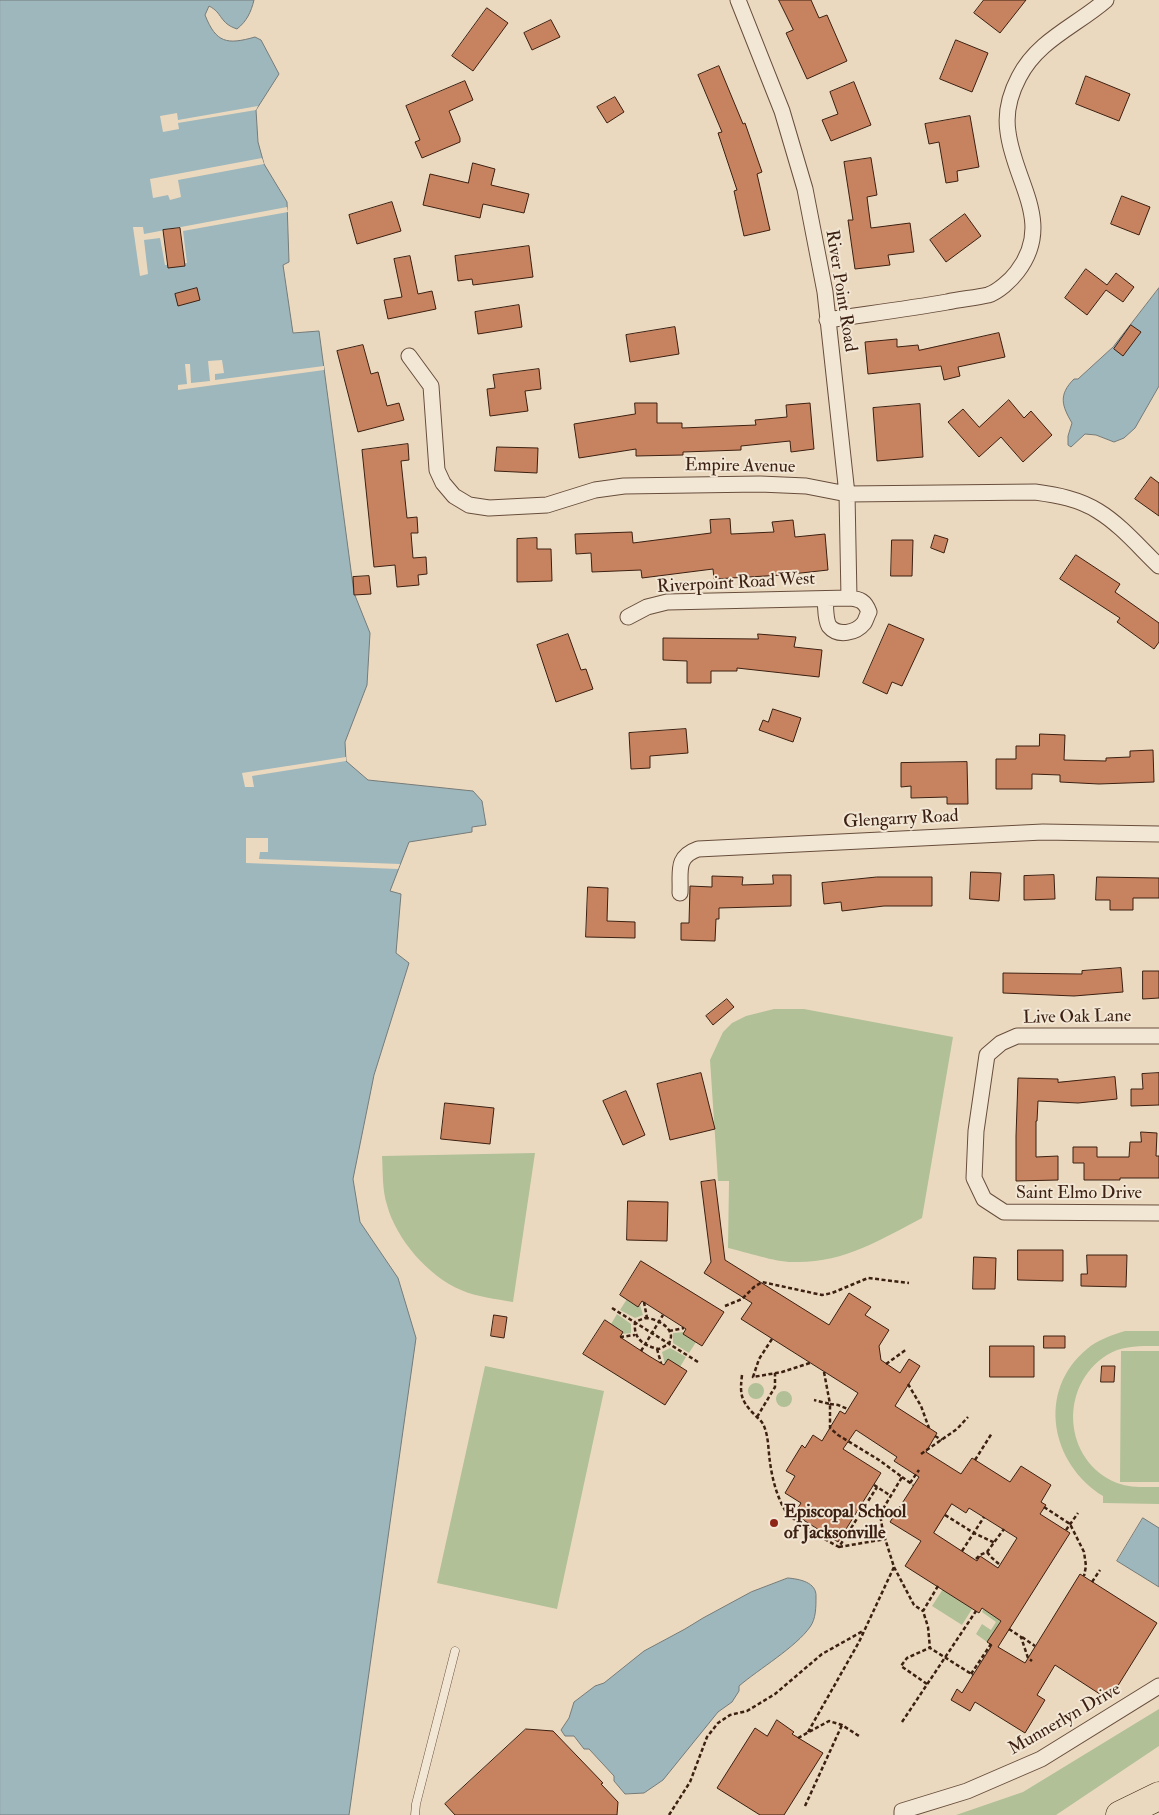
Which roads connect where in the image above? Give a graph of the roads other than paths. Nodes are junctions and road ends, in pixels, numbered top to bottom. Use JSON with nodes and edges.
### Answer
{"nodes":[{"id":1,"x":738,"y":0,"type":"edge"},
{"id":2,"x":1106,"y":0,"type":"edge"},
{"id":3,"x":827,"y":320,"type":"junction"},
{"id":4,"x":409,"y":356,"type":"dead end"},
{"id":5,"x":847,"y":494,"type":"junction"},
{"id":6,"x":1159,"y":566,"type":"edge"},
{"id":7,"x":825,"y":598,"type":"junction"},
{"id":8,"x":849,"y":598,"type":"junction"},
{"id":9,"x":628,"y":617,"type":"dead end"},
{"id":10,"x":1159,"y":834,"type":"edge"},
{"id":11,"x":680,"y":893,"type":"dead end"},
{"id":12,"x":1159,"y":1036,"type":"edge"},
{"id":13,"x":976,"y":1131,"type":"joint"},
{"id":14,"x":1159,"y":1213,"type":"edge"},
{"id":15,"x":455,"y":1652,"type":"dead end"},
{"id":16,"x":1159,"y":1686,"type":"edge"},
{"id":17,"x":1159,"y":1796,"type":"edge"},
{"id":18,"x":902,"y":1813,"type":"edge"},
{"id":19,"x":415,"y":1815,"type":"edge"},
{"id":20,"x":1120,"y":1815,"type":"edge"}],
"edges":[{"from":1,"to":3,"type":"street","name":"River Point Road"},
{"from":2,"to":3,"type":"street"},
{"from":3,"to":5,"type":"street","name":"River Point Road"},
{"from":4,"to":5,"type":"street","name":"Empire Avenue"},
{"from":5,"to":6,"type":"street","name":"Empire Avenue"},
{"from":5,"to":8,"type":"street","name":"River Point Road"},
{"from":7,"to":8,"type":"street","name":"Riverpoint Road West"},
{"from":7,"to":8,"type":"street"},
{"from":7,"to":9,"type":"street","name":"Riverpoint Road West"},
{"from":10,"to":11,"type":"street","name":"Glengarry Road"},
{"from":12,"to":13,"type":"street","name":"Live Oak Lane"},
{"from":13,"to":14,"type":"street","name":"Saint Elmo Drive"},
{"from":15,"to":19,"type":"lane"},
{"from":16,"to":18,"type":"street","name":"Munnerlyn Drive"},
{"from":17,"to":20,"type":"highway"}]}
